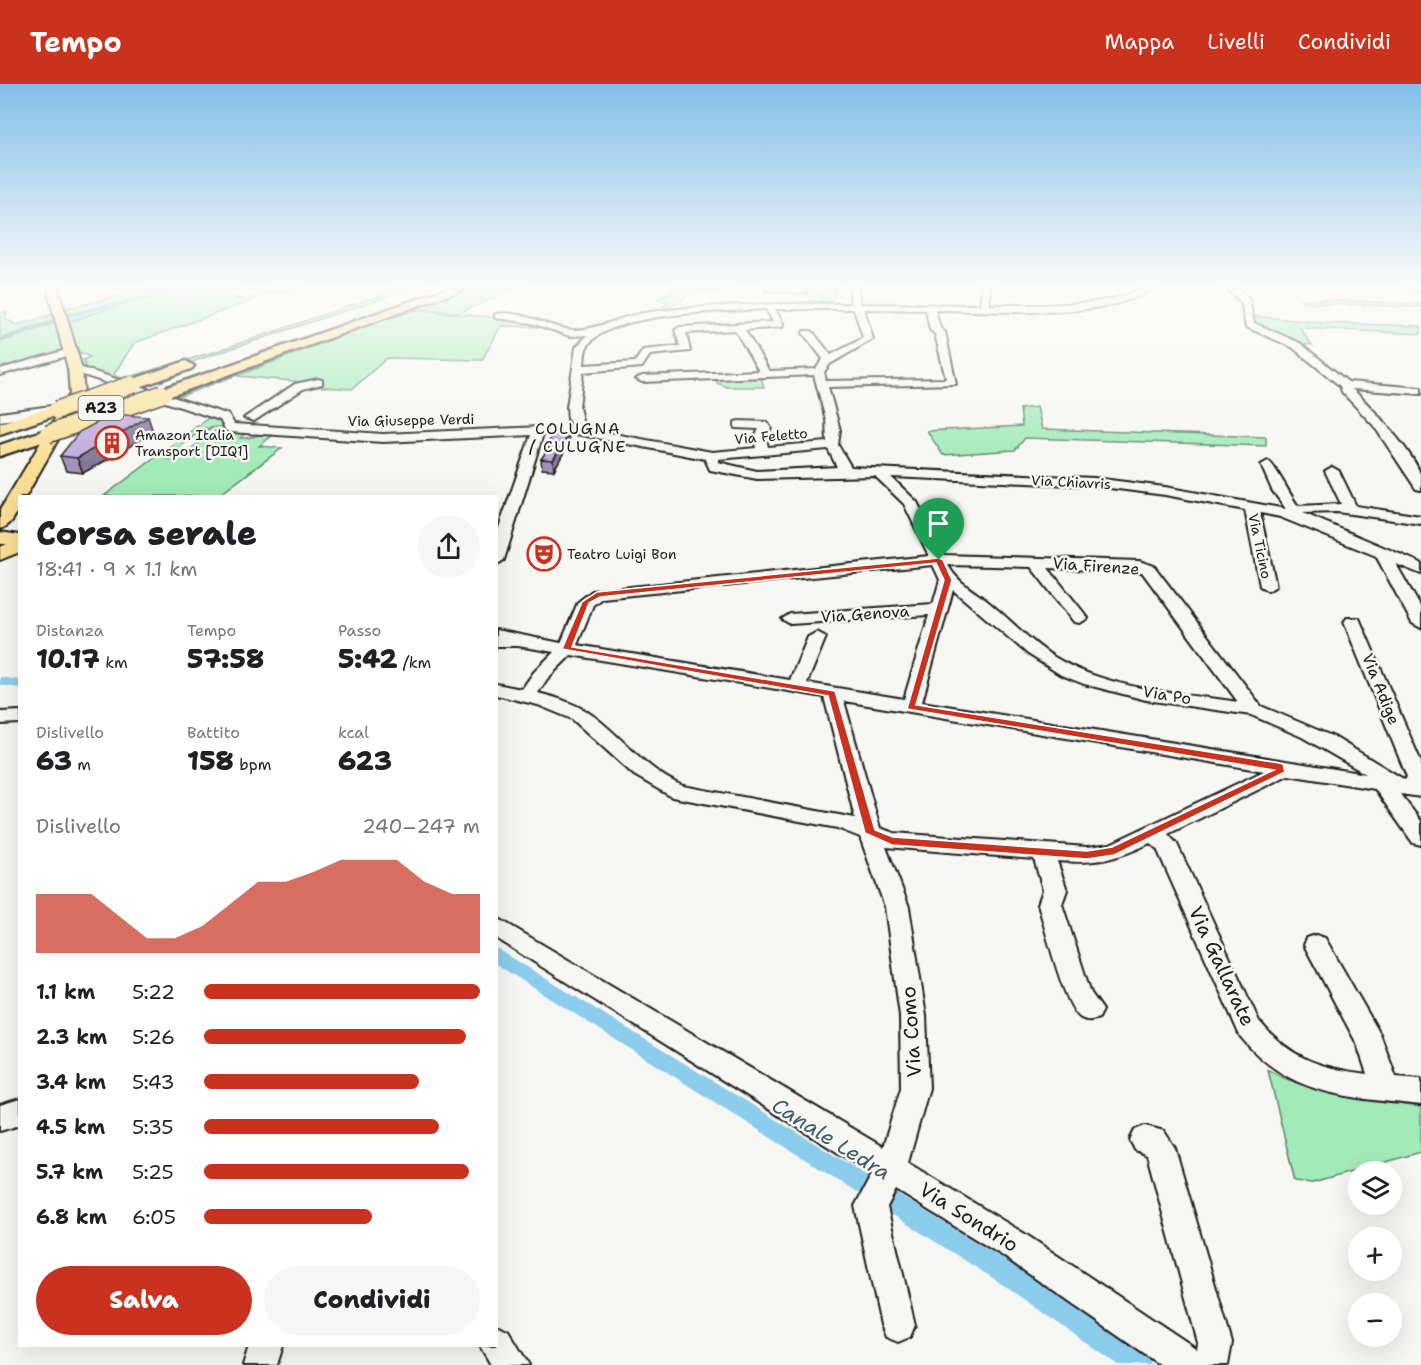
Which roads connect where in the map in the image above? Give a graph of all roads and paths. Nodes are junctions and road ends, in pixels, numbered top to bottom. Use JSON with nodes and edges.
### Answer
{"nodes":[{"id":1,"x":68,"y":345,"type":"edge"},
{"id":2,"x":259,"y":345,"type":"edge"},
{"id":3,"x":266,"y":345,"type":"edge"},
{"id":4,"x":271,"y":345,"type":"edge"},
{"id":5,"x":577,"y":345,"type":"edge"},
{"id":6,"x":583,"y":345,"type":"edge"},
{"id":7,"x":685,"y":345,"type":"edge"},
{"id":8,"x":748,"y":345,"type":"edge"},
{"id":9,"x":817,"y":345,"type":"edge"},
{"id":10,"x":861,"y":345,"type":"edge"},
{"id":11,"x":943,"y":345,"type":"edge"},
{"id":12,"x":1295,"y":345,"type":"edge"},
{"id":13,"x":581,"y":347,"type":"junction"},
{"id":14,"x":70,"y":352,"type":"junction"},
{"id":15,"x":829,"y":360,"type":"junction"},
{"id":16,"x":199,"y":362,"type":"dead end"},
{"id":17,"x":75,"y":369,"type":"junction"},
{"id":18,"x":580,"y":369,"type":"junction"},
{"id":19,"x":0,"y":372,"type":"edge"},
{"id":20,"x":765,"y":374,"type":"junction"},
{"id":21,"x":820,"y":378,"type":"junction"},
{"id":22,"x":642,"y":379,"type":"dead end"},
{"id":23,"x":318,"y":382,"type":"dead end"},
{"id":24,"x":1345,"y":385,"type":"junction"},
{"id":25,"x":132,"y":387,"type":"junction"},
{"id":26,"x":77,"y":389,"type":"junction"},
{"id":27,"x":1421,"y":391,"type":"edge"},
{"id":28,"x":0,"y":417,"type":"edge"},
{"id":29,"x":52,"y":420,"type":"junction"},
{"id":30,"x":242,"y":423,"type":"junction"},
{"id":31,"x":740,"y":424,"type":"dead end"},
{"id":32,"x":0,"y":429,"type":"edge"},
{"id":33,"x":558,"y":431,"type":"junction"},
{"id":34,"x":0,"y":436,"type":"edge"},
{"id":35,"x":0,"y":444,"type":"edge"},
{"id":36,"x":832,"y":445,"type":"junction"},
{"id":37,"x":0,"y":451,"type":"edge"},
{"id":38,"x":763,"y":451,"type":"junction"},
{"id":39,"x":712,"y":459,"type":"junction"},
{"id":40,"x":1268,"y":465,"type":"dead end"},
{"id":41,"x":846,"y":471,"type":"junction"},
{"id":42,"x":1332,"y":471,"type":"dead end"},
{"id":43,"x":879,"y":473,"type":"junction"},
{"id":44,"x":1421,"y":486,"type":"edge"},
{"id":45,"x":1251,"y":506,"type":"junction"},
{"id":46,"x":1351,"y":510,"type":"junction"},
{"id":47,"x":1296,"y":514,"type":"junction"},
{"id":48,"x":4,"y":518,"type":"edge"},
{"id":49,"x":1421,"y":520,"type":"edge"},
{"id":50,"x":14,"y":544,"type":"edge"},
{"id":51,"x":0,"y":554,"type":"edge"},
{"id":52,"x":1383,"y":555,"type":"junction"},
{"id":53,"x":498,"y":556,"type":"edge"},
{"id":54,"x":939,"y":560,"type":"junction"},
{"id":55,"x":1035,"y":562,"type":"junction"},
{"id":56,"x":1421,"y":569,"type":"edge"},
{"id":57,"x":948,"y":580,"type":"junction"},
{"id":58,"x":1268,"y":586,"type":"dead end"},
{"id":59,"x":939,"y":609,"type":"junction"},
{"id":60,"x":1080,"y":618,"type":"dead end"},
{"id":61,"x":790,"y":620,"type":"dead end"},
{"id":62,"x":1353,"y":622,"type":"dead end"},
{"id":63,"x":1421,"y":623,"type":"edge"},
{"id":64,"x":498,"y":636,"type":"edge"},
{"id":65,"x":817,"y":637,"type":"dead end"},
{"id":66,"x":498,"y":641,"type":"edge"},
{"id":67,"x":518,"y":641,"type":"junction"},
{"id":68,"x":567,"y":649,"type":"junction"},
{"id":69,"x":796,"y":687,"type":"junction"},
{"id":70,"x":498,"y":689,"type":"edge"},
{"id":71,"x":832,"y":693,"type":"junction"},
{"id":72,"x":527,"y":696,"type":"junction"},
{"id":73,"x":911,"y":707,"type":"junction"},
{"id":74,"x":1254,"y":710,"type":"junction"},
{"id":75,"x":18,"y":717,"type":"edge"},
{"id":76,"x":0,"y":718,"type":"edge"},
{"id":77,"x":1279,"y":767,"type":"junction"},
{"id":78,"x":1403,"y":787,"type":"edge"},
{"id":79,"x":1153,"y":834,"type":"junction"},
{"id":80,"x":872,"y":837,"type":"junction"},
{"id":81,"x":1421,"y":837,"type":"edge"},
{"id":82,"x":1043,"y":852,"type":"junction"},
{"id":83,"x":498,"y":927,"type":"edge"},
{"id":84,"x":1316,"y":945,"type":"dead end"},
{"id":85,"x":1090,"y":1010,"type":"dead end"},
{"id":86,"x":1386,"y":1087,"type":"junction"},
{"id":87,"x":1421,"y":1092,"type":"edge"},
{"id":88,"x":18,"y":1113,"type":"edge"},
{"id":89,"x":0,"y":1118,"type":"edge"},
{"id":90,"x":1145,"y":1140,"type":"dead end"},
{"id":91,"x":882,"y":1185,"type":"junction"},
{"id":92,"x":898,"y":1325,"type":"dead end"},
{"id":93,"x":498,"y":1345,"type":"edge"},
{"id":94,"x":266,"y":1347,"type":"edge"},
{"id":95,"x":260,"y":1365,"type":"edge"},
{"id":96,"x":512,"y":1365,"type":"edge"},
{"id":97,"x":1190,"y":1365,"type":"edge"},
{"id":98,"x":1211,"y":1365,"type":"edge"}],
"edges":[{"from":1,"to":14,"type":"main road"},
{"from":2,"to":25,"type":"highway","number":"A23"},
{"from":3,"to":25,"type":"highway"},
{"from":4,"to":25,"type":"highway"},
{"from":5,"to":13,"type":"street"},
{"from":6,"to":13,"type":"street"},
{"from":7,"to":18,"type":"street"},
{"from":8,"to":20,"type":"street"},
{"from":9,"to":15,"type":"street"},
{"from":10,"to":15,"type":"street"},
{"from":11,"to":21,"type":"street"},
{"from":12,"to":24,"type":"street"},
{"from":13,"to":18,"type":"street"},
{"from":14,"to":17,"type":"main road"},
{"from":14,"to":19,"type":"street"},
{"from":15,"to":21,"type":"street"},
{"from":16,"to":25,"type":"highway"},
{"from":17,"to":25,"type":"street","name":"Via Giuseppe Verdi"},
{"from":17,"to":26,"type":"main road"},
{"from":18,"to":33,"type":"street"},
{"from":20,"to":21,"type":"street"},
{"from":20,"to":22,"type":"street"},
{"from":21,"to":36,"type":"street","name":"Via Feletto"},
{"from":23,"to":30,"type":"street"},
{"from":24,"to":27,"type":"street"},
{"from":24,"to":44,"type":"street"},
{"from":25,"to":26,"type":"street"},
{"from":25,"to":29,"type":"highway","bridge":true},
{"from":25,"to":29,"type":"highway","bridge":true},
{"from":25,"to":30,"type":"street","name":"Via Giuseppe Verdi"},
{"from":26,"to":48,"type":"main road"},
{"from":28,"to":29,"type":"street"},
{"from":29,"to":32,"type":"highway"},
{"from":29,"to":34,"type":"highway","number":"A23"},
{"from":29,"to":35,"type":"highway"},
{"from":29,"to":37,"type":"highway"},
{"from":30,"to":33,"type":"street","name":"Via Giuseppe Verdi"},
{"from":31,"to":38,"type":"street"},
{"from":33,"to":39,"type":"street","name":"Via Giuseppe Verdi"},
{"from":33,"to":53,"type":"street"},
{"from":36,"to":38,"type":"street","name":"Via Feletto"},
{"from":36,"to":41,"type":"street","name":"Via Feletto"},
{"from":38,"to":39,"type":"street","name":"Via Feletto"},
{"from":39,"to":41,"type":"street","name":"Via Chiavris"},
{"from":40,"to":47,"type":"street"},
{"from":41,"to":43,"type":"street","name":"Via Chiavris"},
{"from":42,"to":46,"type":"street"},
{"from":43,"to":45,"type":"street","name":"Via Chiavris"},
{"from":43,"to":54,"type":"street"},
{"from":45,"to":47,"type":"street","name":"Via Chiavris"},
{"from":45,"to":58,"type":"street","name":"Via Ticino"},
{"from":46,"to":47,"type":"street"},
{"from":46,"to":49,"type":"street"},
{"from":47,"to":52,"type":"street","name":"Via Chiavris"},
{"from":48,"to":50,"type":"main road"},
{"from":50,"to":51,"type":"main road"},
{"from":52,"to":56,"type":"street","name":"Via Chiavris"},
{"from":52,"to":63,"type":"street"},
{"from":54,"to":55,"type":"street","name":"Via Firenze"},
{"from":54,"to":57,"type":"street"},
{"from":54,"to":68,"type":"street","name":"Via Firenze"},
{"from":55,"to":60,"type":"street"},
{"from":55,"to":74,"type":"street","name":"Via Firenze"},
{"from":57,"to":59,"type":"street"},
{"from":57,"to":74,"type":"street","name":"Via Po"},
{"from":59,"to":61,"type":"street","name":"Via Genova"},
{"from":59,"to":73,"type":"street"},
{"from":62,"to":78,"type":"street","name":"Via Adige"},
{"from":64,"to":67,"type":"street"},
{"from":65,"to":69,"type":"street"},
{"from":66,"to":67,"type":"street"},
{"from":67,"to":68,"type":"street"},
{"from":68,"to":69,"type":"street"},
{"from":68,"to":72,"type":"street"},
{"from":69,"to":71,"type":"street"},
{"from":70,"to":72,"type":"street"},
{"from":71,"to":73,"type":"street"},
{"from":71,"to":80,"type":"street","name":"Via Como"},
{"from":72,"to":80,"type":"street"},
{"from":73,"to":77,"type":"street"},
{"from":74,"to":78,"type":"street","name":"Via Po"},
{"from":75,"to":76,"type":"street"},
{"from":77,"to":78,"type":"street"},
{"from":77,"to":79,"type":"street"},
{"from":78,"to":81,"type":"street"},
{"from":79,"to":82,"type":"street"},
{"from":79,"to":86,"type":"street","name":"Via Gallarate"},
{"from":80,"to":82,"type":"street"},
{"from":80,"to":91,"type":"street","name":"Via Como"},
{"from":82,"to":85,"type":"street"},
{"from":83,"to":91,"type":"street","name":"Via Sondrio"},
{"from":84,"to":86,"type":"street"},
{"from":86,"to":87,"type":"street","name":"Via Gallarate"},
{"from":88,"to":89,"type":"street"},
{"from":90,"to":98,"type":"street"},
{"from":91,"to":92,"type":"street","name":"Via Como"},
{"from":91,"to":97,"type":"street","name":"Via Sondrio"},
{"from":93,"to":96,"type":"street"},
{"from":94,"to":95,"type":"street"}]}
